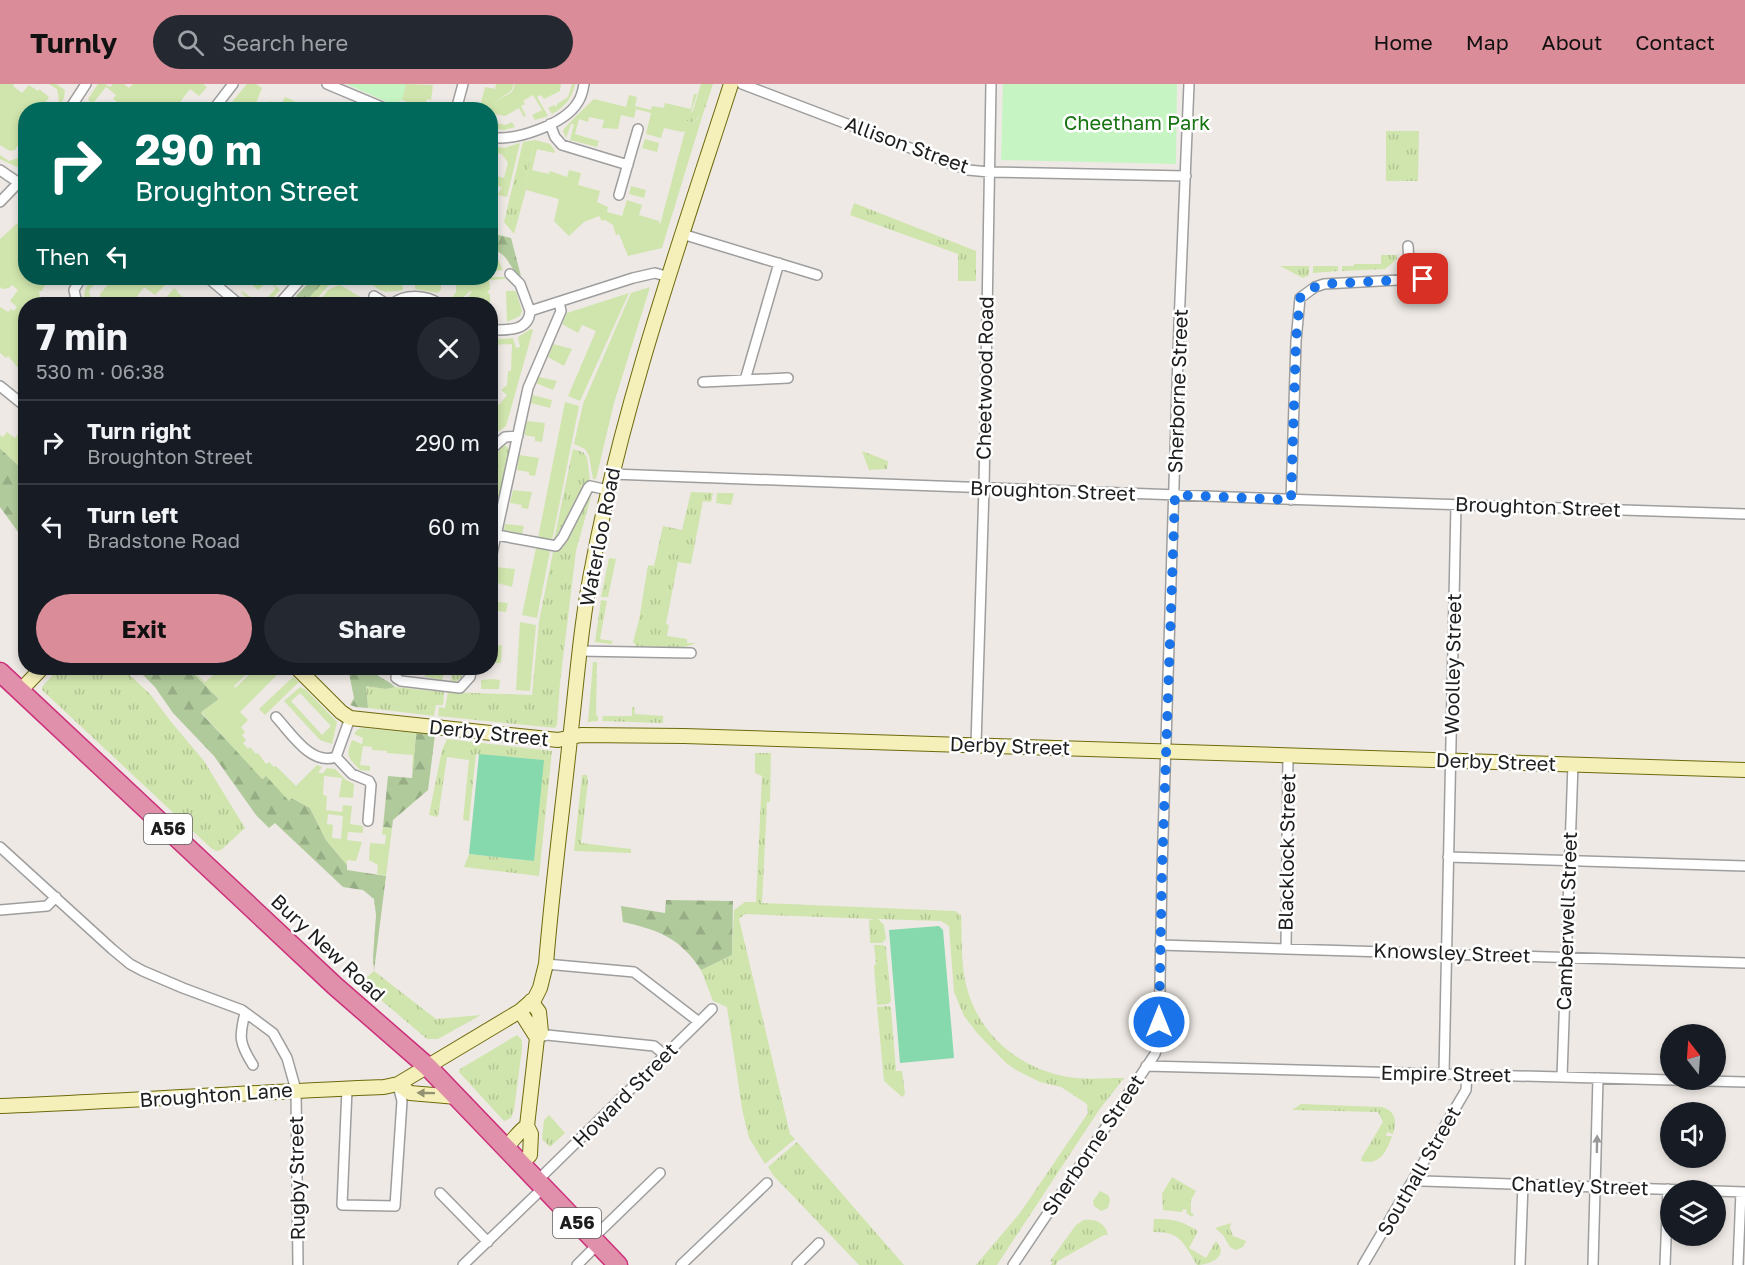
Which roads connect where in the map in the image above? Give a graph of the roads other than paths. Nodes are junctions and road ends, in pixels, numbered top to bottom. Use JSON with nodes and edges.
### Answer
{"nodes":[{"id":1,"x":233,"y":84,"type":"edge"},
{"id":2,"x":327,"y":84,"type":"edge"},
{"id":3,"x":463,"y":84,"type":"edge"},
{"id":4,"x":585,"y":84,"type":"edge"},
{"id":5,"x":731,"y":84,"type":"edge"},
{"id":6,"x":742,"y":84,"type":"edge"},
{"id":7,"x":991,"y":84,"type":"edge"},
{"id":8,"x":1189,"y":84,"type":"edge"},
{"id":9,"x":81,"y":86,"type":"edge"},
{"id":10,"x":76,"y":102,"type":"edge"},
{"id":11,"x":219,"y":102,"type":"edge"},
{"id":12,"x":370,"y":102,"type":"edge"},
{"id":13,"x":458,"y":102,"type":"edge"},
{"id":14,"x":550,"y":124,"type":"junction"},
{"id":15,"x":638,"y":129,"type":"dead end"},
{"id":16,"x":498,"y":137,"type":"edge"},
{"id":17,"x":628,"y":165,"type":"junction"},
{"id":18,"x":0,"y":170,"type":"edge"},
{"id":19,"x":989,"y":172,"type":"junction"},
{"id":20,"x":1186,"y":176,"type":"junction"},
{"id":21,"x":18,"y":182,"type":"edge"},
{"id":22,"x":18,"y":184,"type":"edge"},
{"id":23,"x":619,"y":195,"type":"dead end"},
{"id":24,"x":0,"y":202,"type":"edge"},
{"id":25,"x":682,"y":234,"type":"junction"},
{"id":26,"x":1408,"y":246,"type":"dead end"},
{"id":27,"x":779,"y":263,"type":"junction"},
{"id":28,"x":510,"y":274,"type":"dead end"},
{"id":29,"x":817,"y":275,"type":"dead end"},
{"id":30,"x":669,"y":277,"type":"junction"},
{"id":31,"x":1435,"y":278,"type":"dead end"},
{"id":32,"x":1410,"y":279,"type":"junction"},
{"id":33,"x":217,"y":285,"type":"edge"},
{"id":34,"x":296,"y":285,"type":"edge"},
{"id":35,"x":231,"y":297,"type":"edge"},
{"id":36,"x":285,"y":297,"type":"edge"},
{"id":37,"x":558,"y":302,"type":"junction"},
{"id":38,"x":530,"y":311,"type":"junction"},
{"id":39,"x":498,"y":329,"type":"edge"},
{"id":40,"x":788,"y":378,"type":"dead end"},
{"id":41,"x":745,"y":380,"type":"junction"},
{"id":42,"x":703,"y":382,"type":"dead end"},
{"id":43,"x":0,"y":386,"type":"edge"},
{"id":44,"x":18,"y":397,"type":"edge"},
{"id":45,"x":518,"y":436,"type":"junction"},
{"id":46,"x":498,"y":443,"type":"edge"},
{"id":47,"x":612,"y":474,"type":"junction"},
{"id":48,"x":984,"y":488,"type":"junction"},
{"id":49,"x":608,"y":490,"type":"junction"},
{"id":50,"x":1175,"y":495,"type":"junction"},
{"id":51,"x":1291,"y":500,"type":"junction"},
{"id":52,"x":1456,"y":505,"type":"junction"},
{"id":53,"x":1745,"y":514,"type":"edge"},
{"id":54,"x":498,"y":526,"type":"edge"},
{"id":55,"x":498,"y":535,"type":"edge"},
{"id":56,"x":579,"y":651,"type":"junction"},
{"id":57,"x":691,"y":653,"type":"dead end"},
{"id":58,"x":0,"y":672,"type":"edge"},
{"id":59,"x":35,"y":675,"type":"edge"},
{"id":60,"x":304,"y":675,"type":"edge"},
{"id":61,"x":396,"y":675,"type":"edge"},
{"id":62,"x":470,"y":675,"type":"edge"},
{"id":63,"x":20,"y":691,"type":"junction"},
{"id":64,"x":276,"y":717,"type":"dead end"},
{"id":65,"x":350,"y":718,"type":"junction"},
{"id":66,"x":570,"y":737,"type":"junction"},
{"id":67,"x":976,"y":744,"type":"junction"},
{"id":68,"x":1167,"y":750,"type":"junction"},
{"id":69,"x":1288,"y":755,"type":"junction"},
{"id":70,"x":336,"y":757,"type":"junction"},
{"id":71,"x":1451,"y":760,"type":"junction"},
{"id":72,"x":1573,"y":764,"type":"junction"},
{"id":73,"x":1745,"y":770,"type":"edge"},
{"id":74,"x":368,"y":821,"type":"dead end"},
{"id":75,"x":0,"y":847,"type":"edge"},
{"id":76,"x":1448,"y":857,"type":"junction"},
{"id":77,"x":1570,"y":861,"type":"junction"},
{"id":78,"x":1745,"y":866,"type":"edge"},
{"id":79,"x":56,"y":897,"type":"junction"},
{"id":80,"x":0,"y":910,"type":"edge"},
{"id":81,"x":1160,"y":945,"type":"junction"},
{"id":82,"x":1286,"y":949,"type":"junction"},
{"id":83,"x":1446,"y":954,"type":"junction"},
{"id":84,"x":1567,"y":956,"type":"junction"},
{"id":85,"x":1745,"y":963,"type":"edge"},
{"id":86,"x":546,"y":964,"type":"junction"},
{"id":87,"x":526,"y":1006,"type":"junction"},
{"id":88,"x":712,"y":1009,"type":"dead end"},
{"id":89,"x":245,"y":1012,"type":"junction"},
{"id":90,"x":699,"y":1022,"type":"junction"},
{"id":91,"x":537,"y":1038,"type":"junction"},
{"id":92,"x":665,"y":1055,"type":"junction"},
{"id":93,"x":253,"y":1065,"type":"dead end"},
{"id":94,"x":1146,"y":1066,"type":"junction"},
{"id":95,"x":428,"y":1067,"type":"junction"},
{"id":96,"x":1443,"y":1074,"type":"junction"},
{"id":97,"x":1467,"y":1074,"type":"junction"},
{"id":98,"x":1562,"y":1077,"type":"junction"},
{"id":99,"x":1598,"y":1078,"type":"junction"},
{"id":100,"x":1745,"y":1082,"type":"edge"},
{"id":101,"x":398,"y":1084,"type":"junction"},
{"id":102,"x":347,"y":1089,"type":"junction"},
{"id":103,"x":296,"y":1090,"type":"junction"},
{"id":104,"x":457,"y":1097,"type":"junction"},
{"id":105,"x":0,"y":1106,"type":"edge"},
{"id":106,"x":527,"y":1126,"type":"junction"},
{"id":107,"x":506,"y":1147,"type":"junction"},
{"id":108,"x":521,"y":1164,"type":"junction"},
{"id":109,"x":660,"y":1173,"type":"dead end"},
{"id":110,"x":1416,"y":1177,"type":"junction"},
{"id":111,"x":767,"y":1183,"type":"dead end"},
{"id":112,"x":541,"y":1184,"type":"junction"},
{"id":113,"x":1523,"y":1184,"type":"junction"},
{"id":114,"x":1596,"y":1187,"type":"junction"},
{"id":115,"x":1660,"y":1189,"type":"edge"},
{"id":116,"x":1726,"y":1191,"type":"edge"},
{"id":117,"x":1743,"y":1192,"type":"edge"},
{"id":118,"x":440,"y":1193,"type":"dead end"},
{"id":119,"x":488,"y":1242,"type":"junction"},
{"id":120,"x":595,"y":1242,"type":"junction"},
{"id":121,"x":819,"y":1243,"type":"dead end"},
{"id":122,"x":1666,"y":1246,"type":"edge"},
{"id":123,"x":298,"y":1265,"type":"edge"},
{"id":124,"x":463,"y":1265,"type":"edge"},
{"id":125,"x":577,"y":1265,"type":"edge"},
{"id":126,"x":618,"y":1265,"type":"edge"},
{"id":127,"x":681,"y":1265,"type":"edge"},
{"id":128,"x":797,"y":1265,"type":"edge"},
{"id":129,"x":1013,"y":1265,"type":"edge"},
{"id":130,"x":1363,"y":1265,"type":"edge"},
{"id":131,"x":1520,"y":1265,"type":"edge"},
{"id":132,"x":1593,"y":1265,"type":"edge"},
{"id":133,"x":1665,"y":1265,"type":"edge"},
{"id":134,"x":1738,"y":1265,"type":"edge"}],
"edges":[{"from":1,"to":11,"type":"street"},
{"from":2,"to":12,"type":"street"},
{"from":3,"to":13,"type":"street"},
{"from":4,"to":14,"type":"street"},
{"from":5,"to":25,"type":"street","name":"Waterloo Road"},
{"from":6,"to":19,"type":"street","name":"Allison Street"},
{"from":7,"to":19,"type":"street","name":"Cheetwood Road"},
{"from":8,"to":20,"type":"street","name":"Sherborne Street"},
{"from":9,"to":10,"type":"street"},
{"from":14,"to":16,"type":"street"},
{"from":14,"to":17,"type":"street"},
{"from":15,"to":17,"type":"street"},
{"from":17,"to":23,"type":"street"},
{"from":18,"to":21,"type":"street"},
{"from":19,"to":20,"type":"street","name":"Allison Street"},
{"from":19,"to":48,"type":"street","name":"Cheetwood Road"},
{"from":20,"to":50,"type":"street","name":"Sherborne Street"},
{"from":22,"to":24,"type":"street"},
{"from":25,"to":27,"type":"street"},
{"from":25,"to":30,"type":"street","name":"Waterloo Road"},
{"from":26,"to":32,"type":"street"},
{"from":27,"to":29,"type":"street"},
{"from":27,"to":41,"type":"street"},
{"from":28,"to":38,"type":"street"},
{"from":30,"to":37,"type":"street"},
{"from":30,"to":47,"type":"street","name":"Waterloo Road"},
{"from":31,"to":32,"type":"street"},
{"from":32,"to":51,"type":"street"},
{"from":33,"to":35,"type":"street"},
{"from":34,"to":36,"type":"street"},
{"from":37,"to":38,"type":"street"},
{"from":37,"to":45,"type":"street"},
{"from":38,"to":39,"type":"street"},
{"from":40,"to":41,"type":"street"},
{"from":41,"to":42,"type":"street"},
{"from":43,"to":44,"type":"street"},
{"from":45,"to":46,"type":"street"},
{"from":45,"to":54,"type":"street"},
{"from":47,"to":48,"type":"street","name":"Broughton Street"},
{"from":47,"to":49,"type":"street","name":"Waterloo Road"},
{"from":48,"to":50,"type":"street","name":"Broughton Street"},
{"from":48,"to":67,"type":"street","name":"Cheetwood Road"},
{"from":49,"to":55,"type":"street"},
{"from":49,"to":56,"type":"street","name":"Waterloo Road"},
{"from":50,"to":51,"type":"street","name":"Broughton Street"},
{"from":50,"to":68,"type":"street","name":"Sherborne Street"},
{"from":51,"to":52,"type":"street","name":"Broughton Street"},
{"from":52,"to":53,"type":"street","name":"Broughton Street"},
{"from":52,"to":71,"type":"street","name":"Woolley Street"},
{"from":56,"to":57,"type":"street"},
{"from":56,"to":66,"type":"street","name":"Waterloo Road"},
{"from":58,"to":63,"type":"highway","name":"Bury New Road","number":"A56"},
{"from":59,"to":63,"type":"street"},
{"from":60,"to":65,"type":"street"},
{"from":61,"to":62,"type":"street"},
{"from":63,"to":95,"type":"highway","name":"Bury New Road","number":"A56"},
{"from":64,"to":70,"type":"street"},
{"from":65,"to":66,"type":"street","name":"Derby Street"},
{"from":65,"to":70,"type":"street"},
{"from":66,"to":67,"type":"street","name":"Derby Street"},
{"from":66,"to":86,"type":"street","name":"Waterloo Road"},
{"from":67,"to":68,"type":"street","name":"Derby Street"},
{"from":68,"to":69,"type":"street","name":"Derby Street"},
{"from":68,"to":81,"type":"street","name":"Sherborne Street"},
{"from":69,"to":71,"type":"street","name":"Derby Street"},
{"from":69,"to":82,"type":"street","name":"Blacklock Street"},
{"from":70,"to":74,"type":"street"},
{"from":71,"to":72,"type":"street","name":"Derby Street"},
{"from":71,"to":76,"type":"street","name":"Woolley Street"},
{"from":72,"to":73,"type":"street","name":"Derby Street"},
{"from":72,"to":77,"type":"street","name":"Camberwell Street"},
{"from":75,"to":79,"type":"street","name":"Rugby Street"},
{"from":76,"to":77,"type":"street"},
{"from":76,"to":83,"type":"street","name":"Woolley Street"},
{"from":77,"to":78,"type":"street"},
{"from":77,"to":84,"type":"street","name":"Camberwell Street"},
{"from":79,"to":80,"type":"street"},
{"from":79,"to":89,"type":"street","name":"Rugby Street"},
{"from":81,"to":82,"type":"street","name":"Knowsley Street"},
{"from":81,"to":94,"type":"street","name":"Sherborne Street"},
{"from":82,"to":83,"type":"street","name":"Knowsley Street"},
{"from":83,"to":84,"type":"street","name":"Knowsley Street"},
{"from":83,"to":96,"type":"street","name":"Woolley Street"},
{"from":84,"to":85,"type":"street","name":"Knowsley Street"},
{"from":84,"to":98,"type":"street","name":"Camberwell Street"},
{"from":86,"to":87,"type":"street","name":"Waterloo Road"},
{"from":86,"to":90,"type":"street"},
{"from":87,"to":91,"type":"street"},
{"from":87,"to":95,"type":"street"},
{"from":88,"to":90,"type":"street","name":"Howard Street"},
{"from":89,"to":93,"type":"street"},
{"from":89,"to":103,"type":"street","name":"Rugby Street"},
{"from":90,"to":92,"type":"street","name":"Howard Street"},
{"from":91,"to":92,"type":"street"},
{"from":91,"to":106,"type":"street"},
{"from":92,"to":112,"type":"street","name":"Howard Street"},
{"from":94,"to":96,"type":"street","name":"Empire Street"},
{"from":94,"to":129,"type":"street","name":"Sherborne Street"},
{"from":95,"to":101,"type":"street","name":"Broughton Lane"},
{"from":95,"to":104,"type":"highway","name":"Bury New Road","number":"A56"},
{"from":96,"to":97,"type":"street","name":"Empire Street"},
{"from":97,"to":98,"type":"street","name":"Empire Street"},
{"from":97,"to":110,"type":"street","name":"Southall Street"},
{"from":98,"to":99,"type":"street","name":"Empire Street"},
{"from":99,"to":100,"type":"street","name":"Empire Street"},
{"from":114,"to":99,"type":"street","one_way":true},
{"from":101,"to":102,"type":"street","name":"Broughton Lane"},
{"from":101,"to":102,"type":"street"},
{"from":104,"to":101,"type":"street","one_way":true},
{"from":102,"to":103,"type":"street","name":"Broughton Lane"},
{"from":103,"to":105,"type":"street","name":"Broughton Lane"},
{"from":103,"to":123,"type":"street","name":"Rugby Street"},
{"from":104,"to":107,"type":"highway","name":"Bury New Road","number":"A56"},
{"from":106,"to":107,"type":"street"},
{"from":106,"to":108,"type":"street"},
{"from":107,"to":108,"type":"highway","name":"Bury New Road","number":"A56"},
{"from":108,"to":112,"type":"highway","name":"Bury New Road","number":"A56"},
{"from":109,"to":120,"type":"street"},
{"from":110,"to":113,"type":"street","name":"Chatley Street"},
{"from":110,"to":130,"type":"street","name":"Southall Street"},
{"from":111,"to":127,"type":"street"},
{"from":112,"to":119,"type":"street","name":"Howard Street"},
{"from":112,"to":120,"type":"highway","name":"Bury New Road","number":"A56"},
{"from":113,"to":114,"type":"street","name":"Chatley Street"},
{"from":113,"to":131,"type":"street"},
{"from":114,"to":115,"type":"street","name":"Chatley Street"},
{"from":114,"to":132,"type":"street"},
{"from":116,"to":117,"type":"street","name":"Chatley Street"},
{"from":117,"to":134,"type":"street"},
{"from":118,"to":119,"type":"street"},
{"from":119,"to":124,"type":"street","name":"Howard Street"},
{"from":120,"to":125,"type":"street"},
{"from":120,"to":126,"type":"highway","name":"Bury New Road","number":"A56"},
{"from":121,"to":128,"type":"street"},
{"from":122,"to":133,"type":"street"}]}
